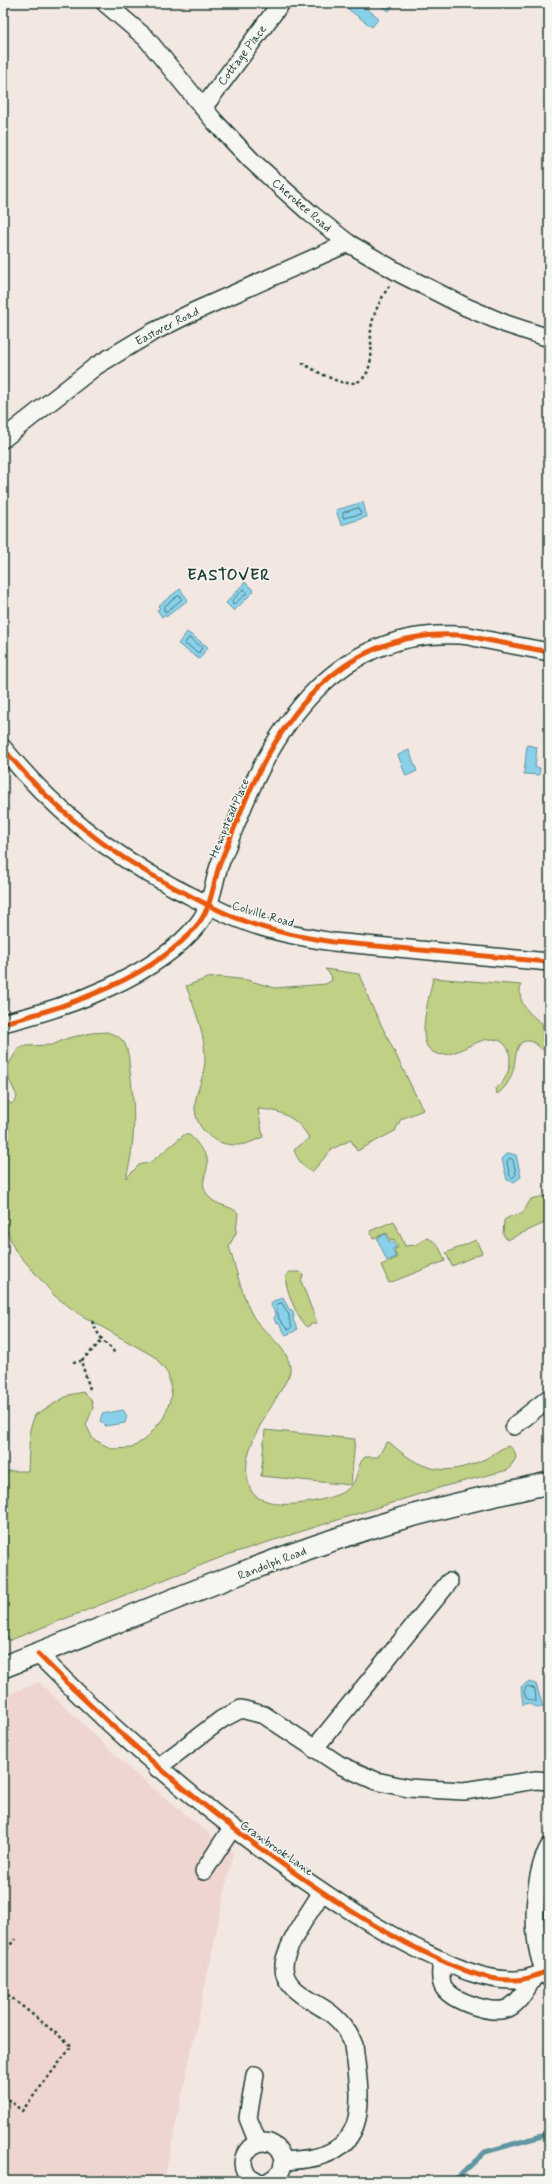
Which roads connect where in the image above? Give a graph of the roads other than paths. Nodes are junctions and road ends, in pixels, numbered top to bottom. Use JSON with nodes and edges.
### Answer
{"nodes":[{"id":1,"x":105,"y":3,"type":"edge"},
{"id":2,"x":282,"y":3,"type":"edge"},
{"id":3,"x":203,"y":108,"type":"junction"},
{"id":4,"x":348,"y":243,"type":"junction"},
{"id":5,"x":549,"y":338,"type":"edge"},
{"id":6,"x":3,"y":439,"type":"edge"},
{"id":7,"x":549,"y":652,"type":"edge"},
{"id":8,"x":3,"y":748,"type":"edge"},
{"id":9,"x":208,"y":906,"type":"junction"},
{"id":10,"x":549,"y":962,"type":"edge"},
{"id":11,"x":3,"y":1023,"type":"edge"},
{"id":12,"x":549,"y":1398,"type":"edge"},
{"id":13,"x":514,"y":1426,"type":"dead end"},
{"id":14,"x":549,"y":1483,"type":"edge"},
{"id":15,"x":449,"y":1582,"type":"dead end"},
{"id":16,"x":38,"y":1654,"type":"junction"},
{"id":17,"x":3,"y":1667,"type":"edge"},
{"id":18,"x":314,"y":1749,"type":"junction"},
{"id":19,"x":157,"y":1768,"type":"junction"},
{"id":20,"x":549,"y":1782,"type":"edge"},
{"id":21,"x":232,"y":1828,"type":"junction"},
{"id":22,"x":549,"y":1846,"type":"edge"},
{"id":23,"x":204,"y":1871,"type":"dead end"},
{"id":24,"x":322,"y":1892,"type":"junction"},
{"id":25,"x":442,"y":1960,"type":"junction"},
{"id":26,"x":543,"y":1976,"type":"edge"},
{"id":27,"x":255,"y":2075,"type":"dead end"},
{"id":28,"x":258,"y":2143,"type":"junction"},
{"id":29,"x":283,"y":2161,"type":"junction"},
{"id":30,"x":251,"y":2180,"type":"edge"},
{"id":31,"x":269,"y":2181,"type":"edge"}],
"edges":[{"from":1,"to":3,"type":"street","name":"Cherokee Road"},
{"from":2,"to":3,"type":"street","name":"Cottage Place"},
{"from":3,"to":4,"type":"street","name":"Cherokee Road"},
{"from":4,"to":5,"type":"street","name":"Cherokee Road"},
{"from":4,"to":6,"type":"street","name":"Eastover Road"},
{"from":7,"to":9,"type":"street","name":"Hempstead Place"},
{"from":8,"to":9,"type":"street","name":"Colville Road"},
{"from":9,"to":10,"type":"street","name":"Colville Road"},
{"from":9,"to":11,"type":"street","name":"Hempstead Place"},
{"from":12,"to":13,"type":"street"},
{"from":14,"to":16,"type":"main road","name":"Randolph Road"},
{"from":15,"to":18,"type":"street"},
{"from":16,"to":17,"type":"main road","name":"Randolph Road"},
{"from":16,"to":19,"type":"street","name":"Cranbrook Lane"},
{"from":18,"to":19,"type":"street"},
{"from":18,"to":20,"type":"street"},
{"from":19,"to":21,"type":"street","name":"Cranbrook Lane"},
{"from":21,"to":23,"type":"street"},
{"from":21,"to":24,"type":"street","name":"Cranbrook Lane"},
{"from":22,"to":26,"type":"street"},
{"from":24,"to":25,"type":"street","name":"Cranbrook Lane"},
{"from":24,"to":29,"type":"street"},
{"from":25,"to":26,"type":"street","name":"Cranbrook Lane"},
{"from":25,"to":26,"type":"street"},
{"from":27,"to":28,"type":"street"},
{"from":28,"to":29,"type":"street"},
{"from":28,"to":30,"type":"street"},
{"from":29,"to":31,"type":"street"}]}
